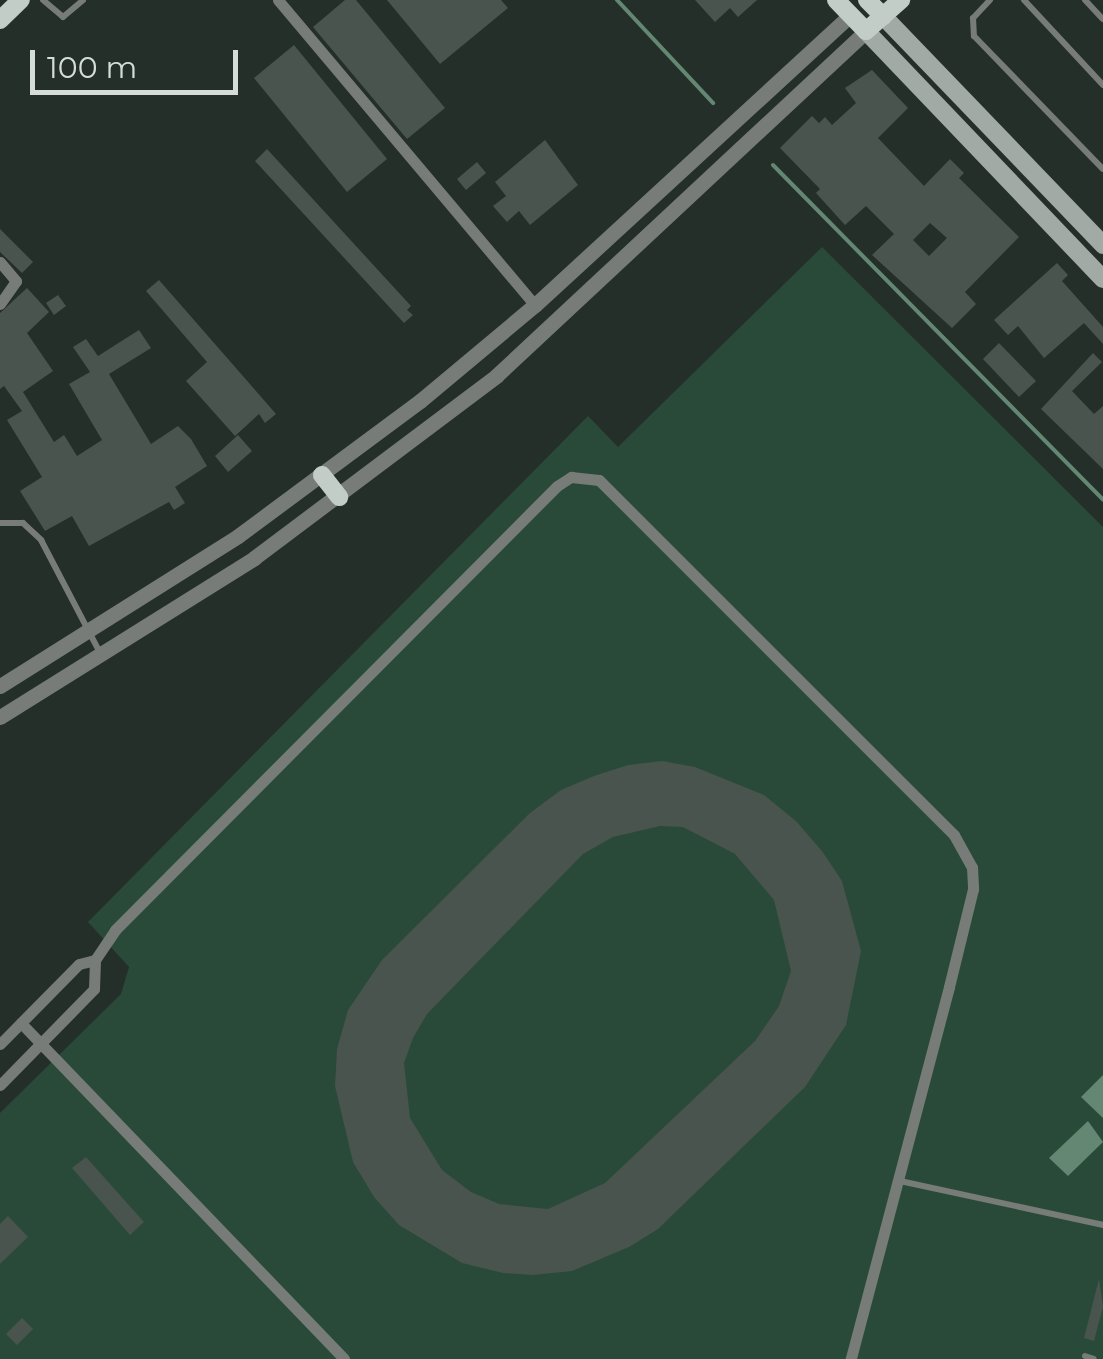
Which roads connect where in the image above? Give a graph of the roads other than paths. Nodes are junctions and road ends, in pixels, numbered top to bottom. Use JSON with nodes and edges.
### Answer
{"nodes":[{"id":1,"x":21,"y":0,"type":"edge"},
{"id":2,"x":44,"y":0,"type":"edge"},
{"id":3,"x":83,"y":0,"type":"edge"},
{"id":4,"x":278,"y":0,"type":"edge"},
{"id":5,"x":836,"y":0,"type":"edge"},
{"id":6,"x":866,"y":0,"type":"edge"},
{"id":7,"x":901,"y":0,"type":"edge"},
{"id":8,"x":990,"y":0,"type":"edge"},
{"id":9,"x":1024,"y":0,"type":"edge"},
{"id":10,"x":1085,"y":0,"type":"edge"},
{"id":11,"x":850,"y":15,"type":"junction"},
{"id":12,"x":883,"y":16,"type":"junction"},
{"id":13,"x":1103,"y":19,"type":"edge"},
{"id":14,"x":0,"y":20,"type":"edge"},
{"id":15,"x":866,"y":32,"type":"junction"},
{"id":16,"x":1103,"y":85,"type":"edge"},
{"id":17,"x":1103,"y":170,"type":"edge"},
{"id":18,"x":1103,"y":245,"type":"edge"},
{"id":19,"x":0,"y":262,"type":"edge"},
{"id":20,"x":1103,"y":279,"type":"edge"},
{"id":21,"x":0,"y":304,"type":"edge"},
{"id":22,"x":535,"y":306,"type":"junction"},
{"id":23,"x":322,"y":475,"type":"junction"},
{"id":24,"x":339,"y":496,"type":"junction"},
{"id":25,"x":0,"y":523,"type":"edge"},
{"id":26,"x":87,"y":632,"type":"junction"},
{"id":27,"x":102,"y":656,"type":"junction"},
{"id":28,"x":0,"y":686,"type":"edge"},
{"id":29,"x":0,"y":717,"type":"edge"},
{"id":30,"x":95,"y":960,"type":"junction"},
{"id":31,"x":21,"y":1023,"type":"junction"},
{"id":32,"x":0,"y":1044,"type":"edge"},
{"id":33,"x":40,"y":1045,"type":"junction"},
{"id":34,"x":0,"y":1085,"type":"edge"},
{"id":35,"x":898,"y":1180,"type":"junction"},
{"id":36,"x":1103,"y":1225,"type":"edge"},
{"id":37,"x":1084,"y":1356,"type":"dead end"},
{"id":38,"x":344,"y":1359,"type":"edge"},
{"id":39,"x":852,"y":1359,"type":"edge"},
{"id":40,"x":1094,"y":1359,"type":"edge"}],
"edges":[{"from":1,"to":14,"type":"main road"},
{"from":2,"to":3,"type":"lane"},
{"from":4,"to":22,"type":"street"},
{"from":5,"to":11,"type":"main road"},
{"from":6,"to":11,"type":"main road"},
{"from":6,"to":12,"type":"main road"},
{"from":7,"to":12,"type":"main road"},
{"from":8,"to":17,"type":"lane"},
{"from":9,"to":16,"type":"lane"},
{"from":10,"to":13,"type":"lane"},
{"from":11,"to":15,"type":"main road"},
{"from":11,"to":22,"type":"street"},
{"from":12,"to":15,"type":"main road"},
{"from":12,"to":18,"type":"main road"},
{"from":15,"to":20,"type":"main road"},
{"from":15,"to":24,"type":"street"},
{"from":19,"to":21,"type":"street"},
{"from":22,"to":23,"type":"street"},
{"from":23,"to":24,"type":"main road"},
{"from":23,"to":26,"type":"street"},
{"from":24,"to":27,"type":"street"},
{"from":25,"to":26,"type":"lane"},
{"from":26,"to":27,"type":"lane"},
{"from":26,"to":28,"type":"street"},
{"from":27,"to":29,"type":"street"},
{"from":30,"to":31,"type":"street"},
{"from":30,"to":33,"type":"street"},
{"from":30,"to":35,"type":"street"},
{"from":31,"to":32,"type":"street"},
{"from":31,"to":33,"type":"street"},
{"from":33,"to":34,"type":"street"},
{"from":33,"to":38,"type":"street"},
{"from":35,"to":36,"type":"lane"},
{"from":35,"to":39,"type":"street"},
{"from":37,"to":40,"type":"lane"}]}
